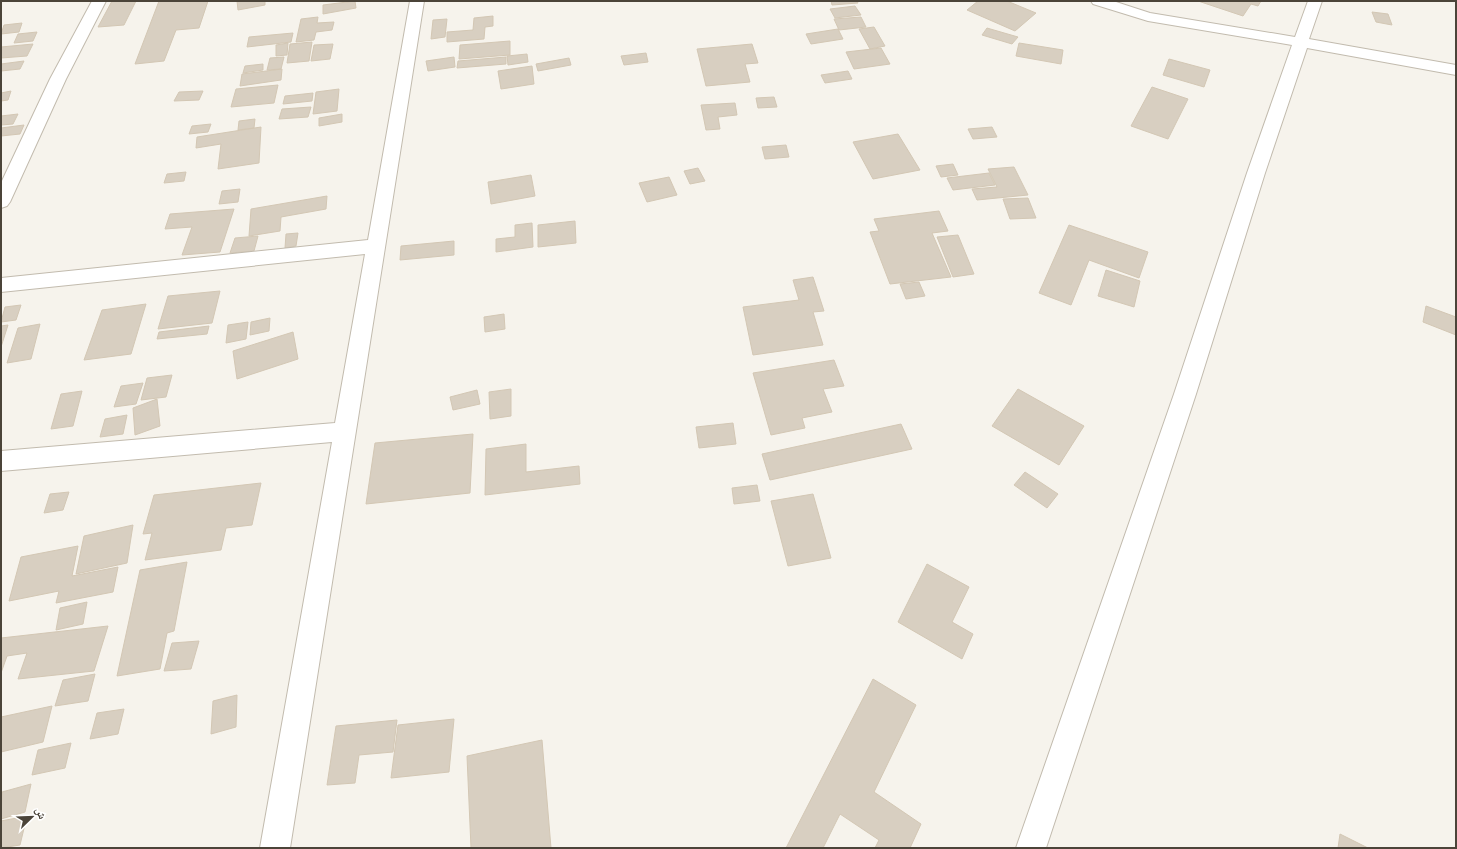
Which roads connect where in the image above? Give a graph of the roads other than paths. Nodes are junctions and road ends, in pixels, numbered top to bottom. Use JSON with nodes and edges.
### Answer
{"nodes":[{"id":1,"x":99,"y":1,"type":"edge"},
{"id":2,"x":417,"y":1,"type":"edge"},
{"id":3,"x":1098,"y":1,"type":"edge"},
{"id":4,"x":1315,"y":1,"type":"edge"},
{"id":5,"x":1301,"y":42,"type":"junction"},
{"id":6,"x":1456,"y":70,"type":"edge"},
{"id":7,"x":1,"y":202,"type":"edge"},
{"id":8,"x":376,"y":246,"type":"junction"},
{"id":9,"x":1,"y":284,"type":"edge"},
{"id":10,"x":345,"y":432,"type":"junction"},
{"id":11,"x":1,"y":461,"type":"edge"},
{"id":12,"x":274,"y":848,"type":"edge"},
{"id":13,"x":1031,"y":848,"type":"edge"}],
"edges":[{"from":1,"to":7,"type":"street"},
{"from":2,"to":8,"type":"street"},
{"from":3,"to":5,"type":"street"},
{"from":4,"to":5,"type":"street"},
{"from":5,"to":6,"type":"street"},
{"from":5,"to":13,"type":"street"},
{"from":8,"to":9,"type":"street"},
{"from":8,"to":10,"type":"street"},
{"from":10,"to":11,"type":"street"},
{"from":10,"to":12,"type":"street"}]}
